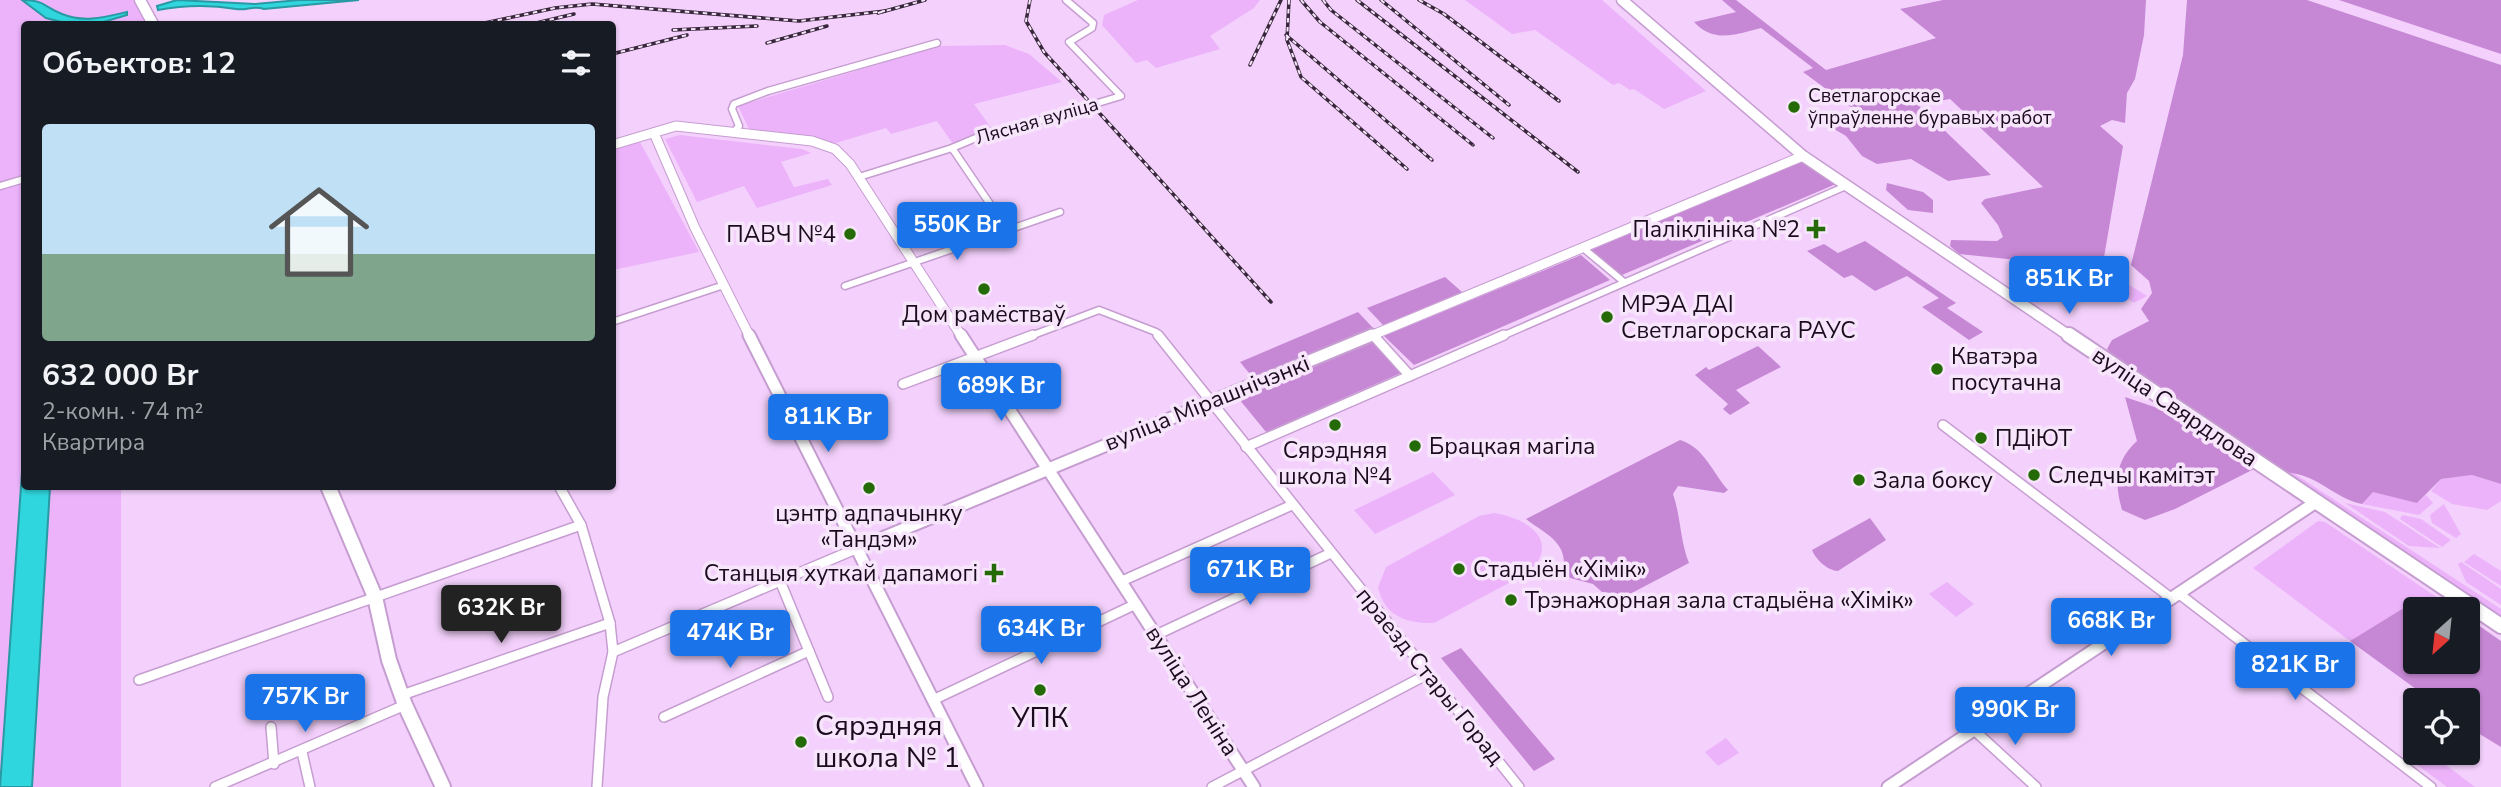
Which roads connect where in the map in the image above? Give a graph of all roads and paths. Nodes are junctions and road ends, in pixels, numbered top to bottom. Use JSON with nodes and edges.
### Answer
{"nodes":[{"id":1,"x":140,"y":0,"type":"edge"},
{"id":2,"x":1066,"y":0,"type":"edge"},
{"id":3,"x":1622,"y":0,"type":"edge"},
{"id":4,"x":151,"y":21,"type":"edge"},
{"id":5,"x":937,"y":43,"type":"dead end"},
{"id":6,"x":734,"y":132,"type":"junction"},
{"id":7,"x":654,"y":133,"type":"junction"},
{"id":8,"x":616,"y":144,"type":"edge"},
{"id":9,"x":952,"y":148,"type":"junction"},
{"id":10,"x":1803,"y":156,"type":"junction"},
{"id":11,"x":859,"y":177,"type":"junction"},
{"id":12,"x":21,"y":180,"type":"edge"},
{"id":13,"x":0,"y":186,"type":"edge"},
{"id":14,"x":1846,"y":187,"type":"junction"},
{"id":15,"x":990,"y":204,"type":"dead end"},
{"id":16,"x":1060,"y":212,"type":"dead end"},
{"id":17,"x":1583,"y":248,"type":"junction"},
{"id":18,"x":914,"y":262,"type":"junction"},
{"id":19,"x":1624,"y":282,"type":"junction"},
{"id":20,"x":724,"y":285,"type":"junction"},
{"id":21,"x":845,"y":286,"type":"dead end"},
{"id":22,"x":616,"y":321,"type":"edge"},
{"id":23,"x":1373,"y":334,"type":"junction"},
{"id":24,"x":976,"y":356,"type":"junction"},
{"id":25,"x":1410,"y":376,"type":"junction"},
{"id":26,"x":902,"y":384,"type":"dead end"},
{"id":27,"x":1210,"y":402,"type":"junction"},
{"id":28,"x":1943,"y":425,"type":"dead end"},
{"id":29,"x":1246,"y":447,"type":"junction"},
{"id":30,"x":1049,"y":468,"type":"junction"},
{"id":31,"x":330,"y":490,"type":"edge"},
{"id":32,"x":561,"y":490,"type":"edge"},
{"id":33,"x":2316,"y":502,"type":"junction"},
{"id":34,"x":1292,"y":505,"type":"junction"},
{"id":35,"x":581,"y":525,"type":"junction"},
{"id":36,"x":858,"y":548,"type":"junction"},
{"id":37,"x":1331,"y":553,"type":"junction"},
{"id":38,"x":779,"y":581,"type":"junction"},
{"id":39,"x":1122,"y":581,"type":"junction"},
{"id":40,"x":2175,"y":596,"type":"junction"},
{"id":41,"x":375,"y":597,"type":"junction"},
{"id":42,"x":1136,"y":604,"type":"junction"},
{"id":43,"x":610,"y":623,"type":"junction"},
{"id":44,"x":2501,"y":626,"type":"edge"},
{"id":45,"x":1156,"y":635,"type":"junction"},
{"id":46,"x":808,"y":651,"type":"junction"},
{"id":47,"x":613,"y":652,"type":"junction"},
{"id":48,"x":1428,"y":674,"type":"junction"},
{"id":49,"x":139,"y":680,"type":"dead end"},
{"id":50,"x":828,"y":697,"type":"dead end"},
{"id":51,"x":403,"y":700,"type":"junction"},
{"id":52,"x":933,"y":700,"type":"junction"},
{"id":53,"x":664,"y":717,"type":"dead end"},
{"id":54,"x":271,"y":727,"type":"dead end"},
{"id":55,"x":1974,"y":730,"type":"junction"},
{"id":56,"x":302,"y":752,"type":"junction"},
{"id":57,"x":274,"y":764,"type":"junction"},
{"id":58,"x":1243,"y":770,"type":"junction"},
{"id":59,"x":440,"y":786,"type":"edge"},
{"id":60,"x":215,"y":787,"type":"edge"},
{"id":61,"x":310,"y":787,"type":"edge"},
{"id":62,"x":597,"y":787,"type":"edge"},
{"id":63,"x":977,"y":787,"type":"edge"},
{"id":64,"x":1212,"y":787,"type":"edge"},
{"id":65,"x":1254,"y":787,"type":"edge"},
{"id":66,"x":1519,"y":787,"type":"edge"},
{"id":67,"x":1888,"y":787,"type":"edge"},
{"id":68,"x":2036,"y":787,"type":"edge"},
{"id":69,"x":2431,"y":787,"type":"edge"}],
"edges":[{"from":1,"to":4,"type":"main road"},
{"from":2,"to":9,"type":"street","name":"Лясная вуліца"},
{"from":3,"to":10,"type":"main road","name":"вуліца Свярдлова"},
{"from":5,"to":6,"type":"street"},
{"from":6,"to":7,"type":"street","name":"вуліца Леніна"},
{"from":6,"to":11,"type":"street","name":"вуліца Леніна"},
{"from":7,"to":8,"type":"street","name":"вуліца Леніна"},
{"from":7,"to":20,"type":"street"},
{"from":9,"to":11,"type":"street","name":"Лясная вуліца"},
{"from":9,"to":15,"type":"street"},
{"from":10,"to":14,"type":"main road","name":"вуліца Свярдлова"},
{"from":10,"to":17,"type":"street","name":"вуліца Мірашнічэнкі"},
{"from":11,"to":18,"type":"street","name":"вуліца Леніна"},
{"from":12,"to":13,"type":"street"},
{"from":14,"to":19,"type":"street"},
{"from":14,"to":33,"type":"main road","name":"вуліца Свярдлова"},
{"from":16,"to":18,"type":"street"},
{"from":17,"to":19,"type":"street"},
{"from":17,"to":23,"type":"street","name":"вуліца Мірашнічэнкі"},
{"from":18,"to":21,"type":"street"},
{"from":18,"to":24,"type":"street","name":"вуліца Леніна"},
{"from":19,"to":25,"type":"street"},
{"from":20,"to":22,"type":"street"},
{"from":20,"to":36,"type":"street"},
{"from":23,"to":25,"type":"street"},
{"from":23,"to":27,"type":"street","name":"вуліца Мірашнічэнкі"},
{"from":24,"to":26,"type":"street","name":"праезд Стары Горад"},
{"from":24,"to":27,"type":"street","name":"праезд Стары Горад"},
{"from":24,"to":30,"type":"street","name":"вуліца Леніна"},
{"from":25,"to":29,"type":"street"},
{"from":27,"to":29,"type":"street","name":"праезд Стары Горад"},
{"from":27,"to":30,"type":"street","name":"вуліца Мірашнічэнкі"},
{"from":28,"to":40,"type":"street"},
{"from":29,"to":34,"type":"street","name":"праезд Стары Горад"},
{"from":30,"to":36,"type":"street","name":"вуліца Мірашнічэнкі"},
{"from":30,"to":39,"type":"street","name":"вуліца Леніна"},
{"from":31,"to":41,"type":"main road"},
{"from":32,"to":35,"type":"street"},
{"from":33,"to":40,"type":"street"},
{"from":33,"to":44,"type":"main road","name":"вуліца Свярдлова"},
{"from":34,"to":37,"type":"street","name":"праезд Стары Горад"},
{"from":34,"to":39,"type":"street"},
{"from":35,"to":41,"type":"street"},
{"from":35,"to":43,"type":"street"},
{"from":36,"to":38,"type":"street","name":"вуліца Мірашнічэнкі"},
{"from":36,"to":52,"type":"street"},
{"from":37,"to":45,"type":"street"},
{"from":37,"to":48,"type":"street","name":"праезд Стары Горад"},
{"from":38,"to":46,"type":"street"},
{"from":38,"to":47,"type":"street","name":"вуліца Мірашнічэнкі"},
{"from":39,"to":42,"type":"street","name":"вуліца Леніна"},
{"from":40,"to":55,"type":"street"},
{"from":40,"to":69,"type":"street"},
{"from":41,"to":49,"type":"street"},
{"from":41,"to":51,"type":"main road"},
{"from":42,"to":45,"type":"street","name":"вуліца Леніна"},
{"from":42,"to":52,"type":"street"},
{"from":43,"to":47,"type":"street"},
{"from":43,"to":51,"type":"street"},
{"from":45,"to":58,"type":"street","name":"вуліца Леніна"},
{"from":46,"to":50,"type":"street"},
{"from":46,"to":53,"type":"street"},
{"from":47,"to":62,"type":"street"},
{"from":48,"to":58,"type":"street"},
{"from":48,"to":66,"type":"street","name":"праезд Стары Горад"},
{"from":51,"to":56,"type":"street"},
{"from":51,"to":59,"type":"main road"},
{"from":52,"to":63,"type":"street"},
{"from":54,"to":57,"type":"street"},
{"from":55,"to":67,"type":"street"},
{"from":55,"to":68,"type":"street"},
{"from":56,"to":57,"type":"street"},
{"from":56,"to":61,"type":"street"},
{"from":57,"to":60,"type":"street"},
{"from":58,"to":64,"type":"street"},
{"from":58,"to":65,"type":"street","name":"вуліца Леніна"}]}
